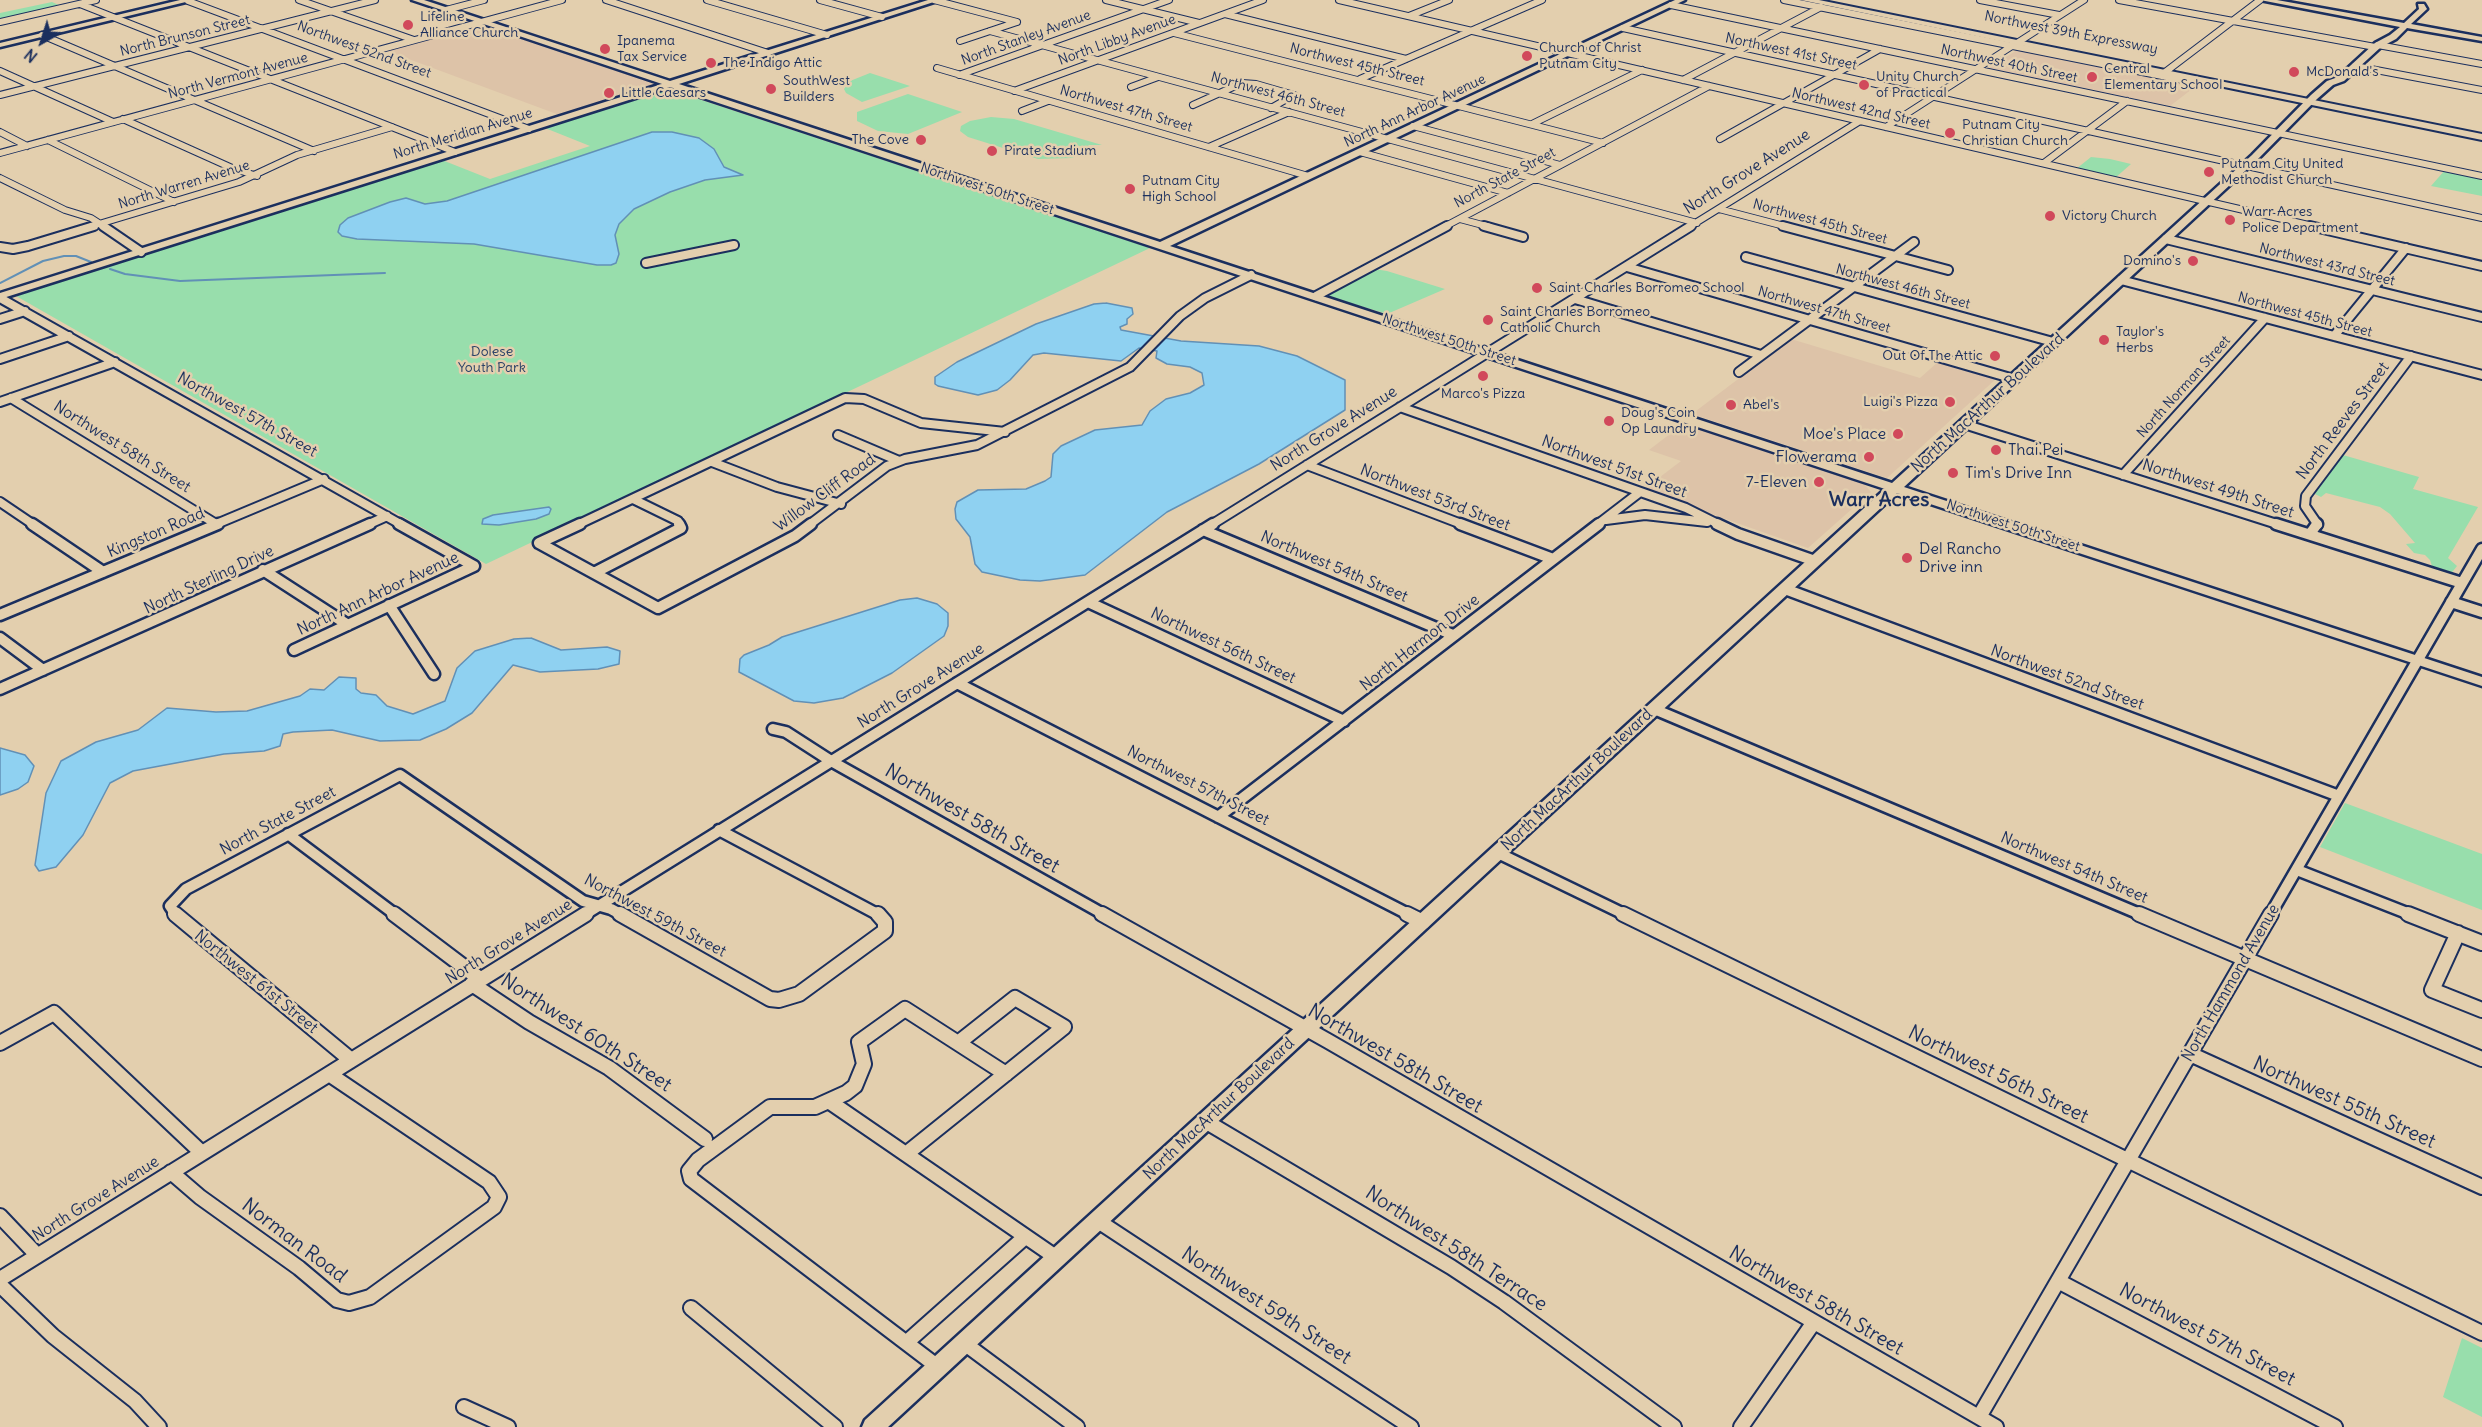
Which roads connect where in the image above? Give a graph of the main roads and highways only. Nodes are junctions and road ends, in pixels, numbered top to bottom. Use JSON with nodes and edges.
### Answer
{"nodes":[{"id":1,"x":189,"y":0,"type":"edge"},
{"id":2,"x":416,"y":0,"type":"edge"},
{"id":3,"x":935,"y":0,"type":"edge"},
{"id":4,"x":1681,"y":0,"type":"edge"},
{"id":5,"x":1806,"y":0,"type":"edge"},
{"id":6,"x":1831,"y":0,"type":"edge"},
{"id":7,"x":2264,"y":0,"type":"edge"},
{"id":8,"x":2425,"y":3,"type":"edge"},
{"id":9,"x":2395,"y":23,"type":"junction"},
{"id":10,"x":2406,"y":25,"type":"junction"},
{"id":11,"x":2482,"y":39,"type":"edge"},
{"id":12,"x":2018,"y":42,"type":"junction"},
{"id":13,"x":0,"y":45,"type":"edge"},
{"id":14,"x":2376,"y":46,"type":"junction"},
{"id":15,"x":2168,"y":70,"type":"junction"},
{"id":16,"x":670,"y":84,"type":"junction"},
{"id":17,"x":2317,"y":100,"type":"junction"},
{"id":18,"x":2482,"y":130,"type":"edge"},
{"id":19,"x":2482,"y":137,"type":"edge"},
{"id":20,"x":1161,"y":246,"type":"junction"},
{"id":21,"x":0,"y":297,"type":"edge"},
{"id":22,"x":1895,"y":487,"type":"junction"},
{"id":23,"x":2482,"y":682,"type":"edge"},
{"id":24,"x":873,"y":1427,"type":"edge"}],
"edges":[{"from":1,"to":13,"type":"main road"},
{"from":2,"to":16,"type":"main road","name":"Northwest 50th Street"},
{"from":3,"to":16,"type":"main road","name":"North Meridian Avenue"},
{"from":4,"to":20,"type":"main road","name":"North Ann Arbor Avenue"},
{"from":5,"to":12,"type":"highway","name":"Northwest 39th Expressway"},
{"from":6,"to":12,"type":"highway","name":"Northwest 39th Expressway"},
{"from":7,"to":9,"type":"main road"},
{"from":8,"to":9,"type":"main road","name":"North MacArthur Boulevard"},
{"from":8,"to":10,"type":"main road","name":"North MacArthur Boulevard"},
{"from":9,"to":10,"type":"main road"},
{"from":9,"to":14,"type":"main road","name":"North MacArthur Boulevard"},
{"from":10,"to":11,"type":"main road"},
{"from":10,"to":14,"type":"main road","name":"North MacArthur Boulevard"},
{"from":12,"to":15,"type":"highway","name":"Northwest 39th Expressway"},
{"from":14,"to":17,"type":"main road","name":"North MacArthur Boulevard"},
{"from":15,"to":17,"type":"highway","name":"Northwest 39th Expressway"},
{"from":15,"to":17,"type":"highway","name":"Northwest 39th Expressway"},
{"from":16,"to":20,"type":"main road","name":"Northwest 50th Street"},
{"from":16,"to":21,"type":"main road","name":"North Meridian Avenue"},
{"from":17,"to":18,"type":"highway","name":"Northwest 39th Expressway"},
{"from":17,"to":19,"type":"highway","name":"Northwest 39th Expressway"},
{"from":17,"to":22,"type":"main road","name":"North MacArthur Boulevard"},
{"from":20,"to":22,"type":"main road","name":"Northwest 50th Street"},
{"from":22,"to":23,"type":"main road","name":"Northwest 50th Street"},
{"from":22,"to":24,"type":"main road","name":"North MacArthur Boulevard"}]}
